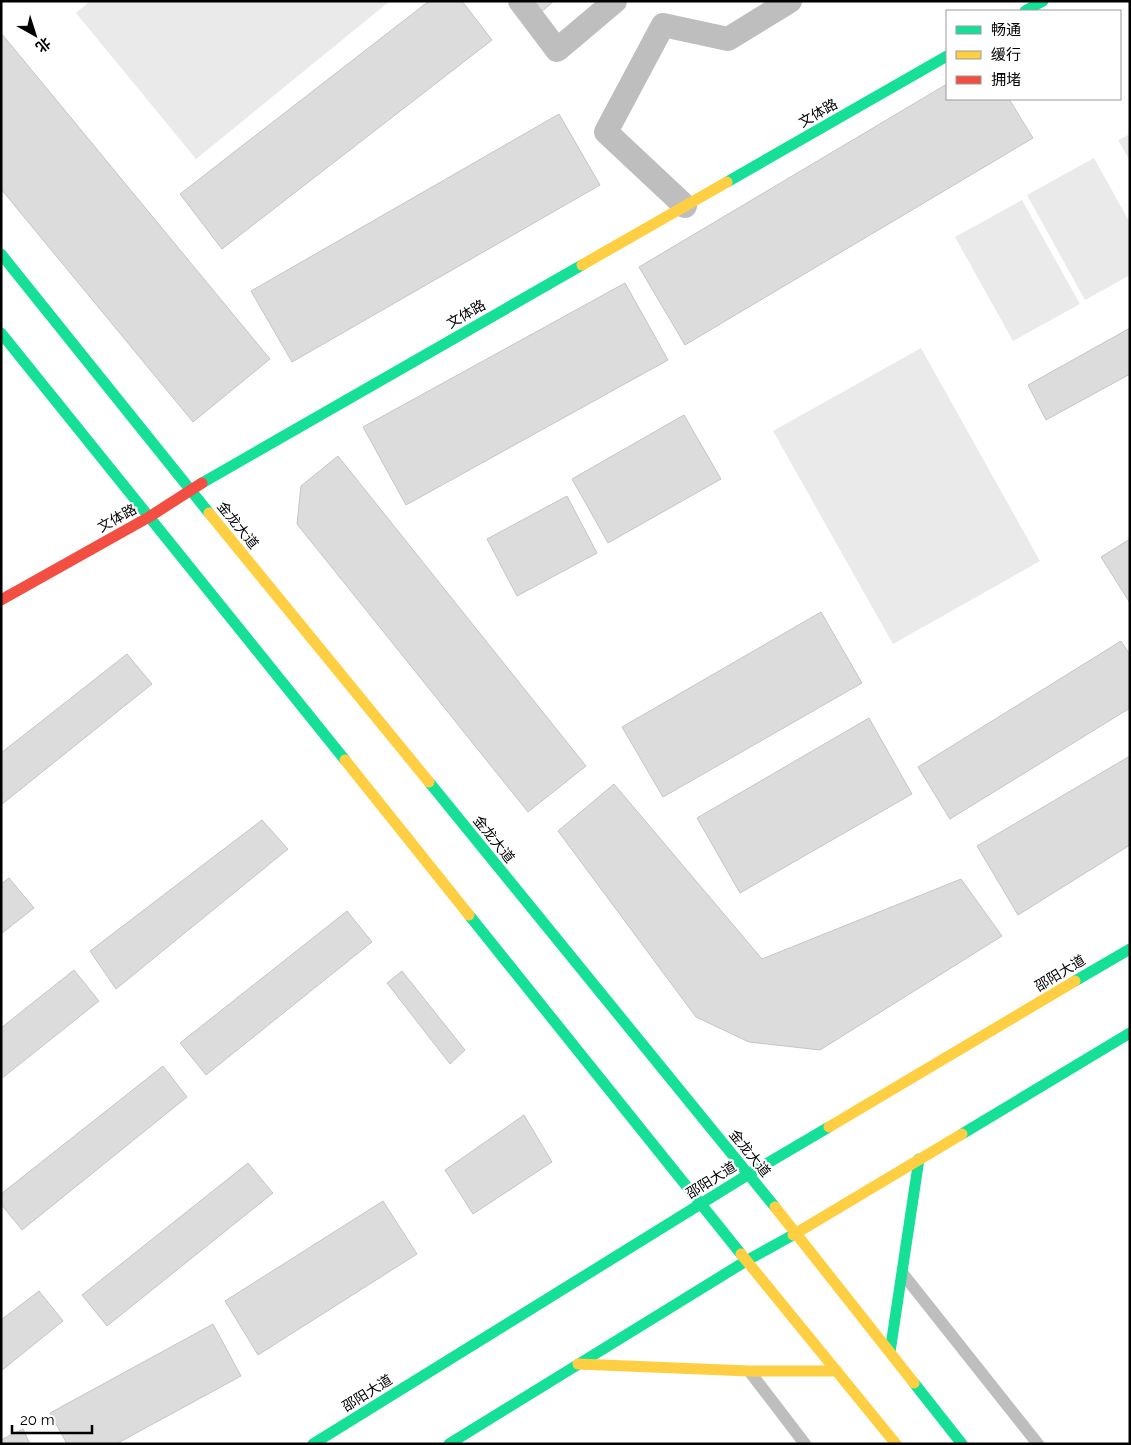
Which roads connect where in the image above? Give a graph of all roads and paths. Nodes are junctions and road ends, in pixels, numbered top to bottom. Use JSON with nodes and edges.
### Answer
{"nodes":[{"id":1,"x":520,"y":1,"type":"edge"},
{"id":2,"x":615,"y":1,"type":"edge"},
{"id":3,"x":790,"y":1,"type":"edge"},
{"id":4,"x":1043,"y":1,"type":"edge"},
{"id":5,"x":1027,"y":10,"type":"edge"},
{"id":6,"x":946,"y":57,"type":"edge"},
{"id":7,"x":685,"y":206,"type":"junction"},
{"id":8,"x":1,"y":254,"type":"edge"},
{"id":9,"x":1,"y":333,"type":"edge"},
{"id":10,"x":190,"y":490,"type":"junction"},
{"id":11,"x":149,"y":518,"type":"junction"},
{"id":12,"x":1,"y":600,"type":"edge"},
{"id":13,"x":1130,"y":949,"type":"edge"},
{"id":14,"x":1130,"y":1033,"type":"edge"},
{"id":15,"x":918,"y":1159,"type":"junction"},
{"id":16,"x":749,"y":1174,"type":"junction"},
{"id":17,"x":702,"y":1204,"type":"junction"},
{"id":18,"x":796,"y":1233,"type":"junction"},
{"id":19,"x":746,"y":1260,"type":"junction"},
{"id":20,"x":902,"y":1272,"type":"junction"},
{"id":21,"x":890,"y":1352,"type":"junction"},
{"id":22,"x":578,"y":1364,"type":"junction"},
{"id":23,"x":749,"y":1371,"type":"junction"},
{"id":24,"x":837,"y":1371,"type":"junction"},
{"id":25,"x":313,"y":1444,"type":"edge"},
{"id":26,"x":449,"y":1444,"type":"edge"},
{"id":27,"x":804,"y":1444,"type":"edge"},
{"id":28,"x":896,"y":1444,"type":"edge"},
{"id":29,"x":962,"y":1444,"type":"edge"},
{"id":30,"x":1038,"y":1444,"type":"edge"}],
"edges":[{"from":1,"to":2,"type":"street"},
{"from":3,"to":7,"type":"street"},
{"from":4,"to":5,"type":"main road"},
{"from":6,"to":7,"type":"main road","name":"文体路"},
{"from":7,"to":10,"type":"main road","name":"文体路"},
{"from":8,"to":10,"type":"main road","name":"金龙大道"},
{"from":9,"to":11,"type":"main road"},
{"from":10,"to":11,"type":"main road","name":"文体路"},
{"from":10,"to":16,"type":"main road","name":"金龙大道"},
{"from":11,"to":12,"type":"main road","name":"文体路"},
{"from":11,"to":17,"type":"main road"},
{"from":13,"to":16,"type":"main road","name":"邵阳大道"},
{"from":14,"to":15,"type":"main road"},
{"from":15,"to":18,"type":"main road"},
{"from":15,"to":20,"type":"main road"},
{"from":16,"to":17,"type":"main road","name":"邵阳大道"},
{"from":16,"to":18,"type":"main road","name":"金龙大道"},
{"from":17,"to":19,"type":"main road"},
{"from":17,"to":25,"type":"main road","name":"邵阳大道"},
{"from":18,"to":19,"type":"main road"},
{"from":18,"to":21,"type":"main road","name":"金龙大道"},
{"from":19,"to":22,"type":"main road"},
{"from":19,"to":24,"type":"main road"},
{"from":20,"to":21,"type":"main road"},
{"from":20,"to":30,"type":"lane"},
{"from":21,"to":29,"type":"main road","name":"金龙大道"},
{"from":22,"to":23,"type":"main road"},
{"from":22,"to":26,"type":"main road"},
{"from":23,"to":24,"type":"main road"},
{"from":23,"to":27,"type":"lane"},
{"from":24,"to":28,"type":"main road"}]}
